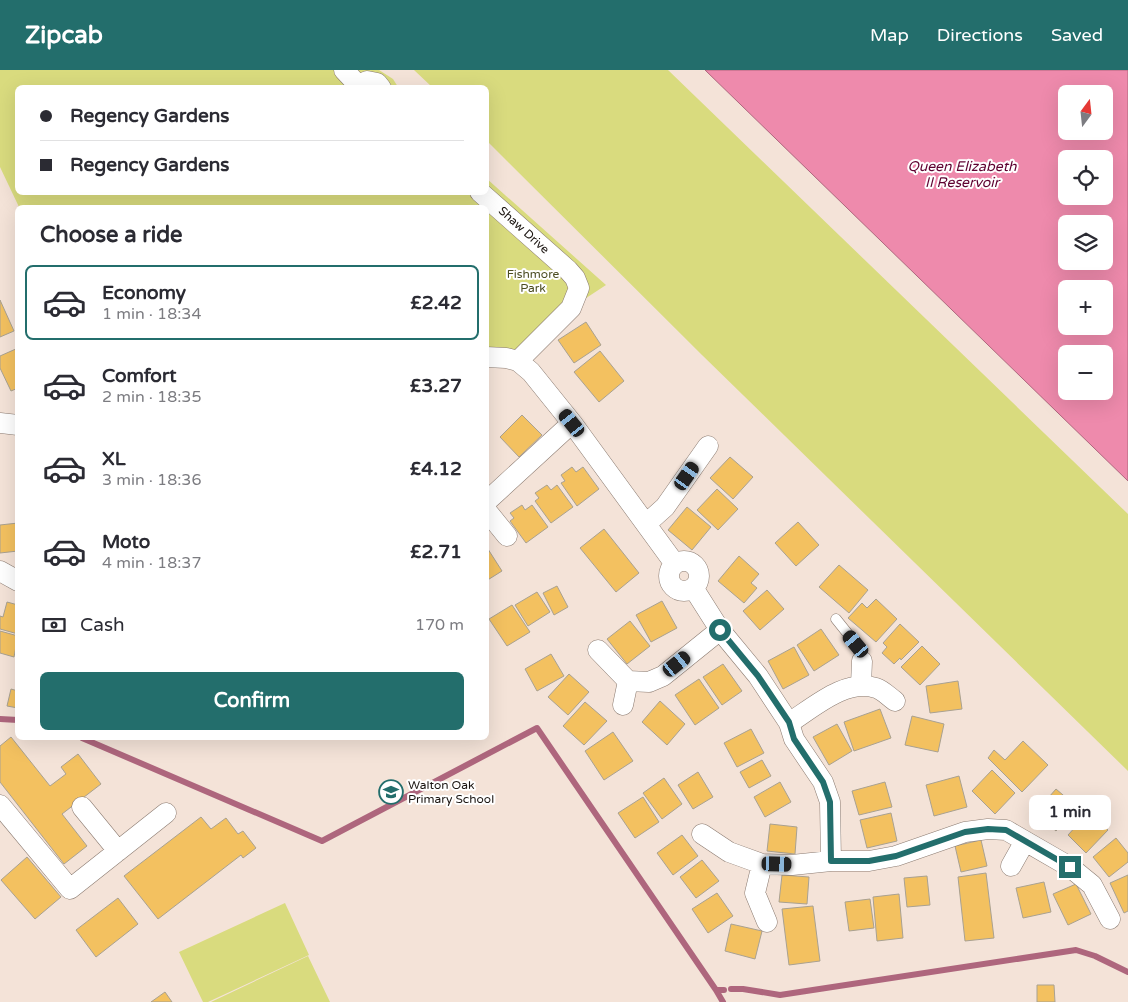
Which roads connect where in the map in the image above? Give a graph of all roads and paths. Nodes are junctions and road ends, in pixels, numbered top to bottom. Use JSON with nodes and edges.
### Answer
{"nodes":[{"id":1,"x":344,"y":70,"type":"edge"},
{"id":2,"x":356,"y":85,"type":"edge"},
{"id":3,"x":360,"y":85,"type":"edge"},
{"id":4,"x":378,"y":85,"type":"edge"},
{"id":5,"x":483,"y":195,"type":"edge"},
{"id":6,"x":489,"y":358,"type":"edge"},
{"id":7,"x":518,"y":361,"type":"junction"},
{"id":8,"x":0,"y":423,"type":"edge"},
{"id":9,"x":572,"y":423,"type":"junction"},
{"id":10,"x":15,"y":425,"type":"edge"},
{"id":11,"x":708,"y":446,"type":"dead end"},
{"id":12,"x":489,"y":499,"type":"edge"},
{"id":13,"x":489,"y":514,"type":"edge"},
{"id":14,"x":646,"y":524,"type":"junction"},
{"id":15,"x":507,"y":536,"type":"dead end"},
{"id":16,"x":0,"y":571,"type":"edge"},
{"id":17,"x":15,"y":579,"type":"edge"},
{"id":18,"x":836,"y":619,"type":"dead end"},
{"id":19,"x":720,"y":630,"type":"junction"},
{"id":20,"x":598,"y":650,"type":"dead end"},
{"id":21,"x":862,"y":661,"type":"joint"},
{"id":22,"x":628,"y":681,"type":"junction"},
{"id":23,"x":861,"y":685,"type":"junction"},
{"id":24,"x":895,"y":702,"type":"dead end"},
{"id":25,"x":623,"y":705,"type":"dead end"},
{"id":26,"x":789,"y":722,"type":"junction"},
{"id":27,"x":0,"y":805,"type":"edge"},
{"id":28,"x":82,"y":807,"type":"dead end"},
{"id":29,"x":166,"y":813,"type":"dead end"},
{"id":30,"x":702,"y":834,"type":"dead end"},
{"id":31,"x":1025,"y":841,"type":"junction"},
{"id":32,"x":118,"y":851,"type":"junction"},
{"id":33,"x":831,"y":861,"type":"junction"},
{"id":34,"x":762,"y":864,"type":"junction"},
{"id":35,"x":1010,"y":866,"type":"dead end"},
{"id":36,"x":1110,"y":919,"type":"dead end"},
{"id":37,"x":767,"y":922,"type":"dead end"}],
"edges":[{"from":1,"to":2,"type":"street"},
{"from":3,"to":4,"type":"street"},
{"from":5,"to":7,"type":"street","name":"Shaw Drive"},
{"from":6,"to":7,"type":"street"},
{"from":7,"to":9,"type":"street"},
{"from":8,"to":10,"type":"street"},
{"from":9,"to":12,"type":"street"},
{"from":9,"to":14,"type":"street"},
{"from":11,"to":14,"type":"street"},
{"from":13,"to":15,"type":"street"},
{"from":14,"to":19,"type":"street"},
{"from":16,"to":17,"type":"street"},
{"from":18,"to":21,"type":"lane"},
{"from":19,"to":22,"type":"street"},
{"from":19,"to":26,"type":"street"},
{"from":20,"to":22,"type":"street"},
{"from":21,"to":23,"type":"street"},
{"from":22,"to":25,"type":"street"},
{"from":23,"to":24,"type":"street"},
{"from":23,"to":26,"type":"street"},
{"from":26,"to":33,"type":"street"},
{"from":27,"to":32,"type":"street"},
{"from":28,"to":32,"type":"street"},
{"from":29,"to":32,"type":"street"},
{"from":30,"to":34,"type":"street"},
{"from":31,"to":33,"type":"street"},
{"from":31,"to":35,"type":"street"},
{"from":31,"to":36,"type":"street"},
{"from":33,"to":34,"type":"street"},
{"from":34,"to":37,"type":"street"}]}
